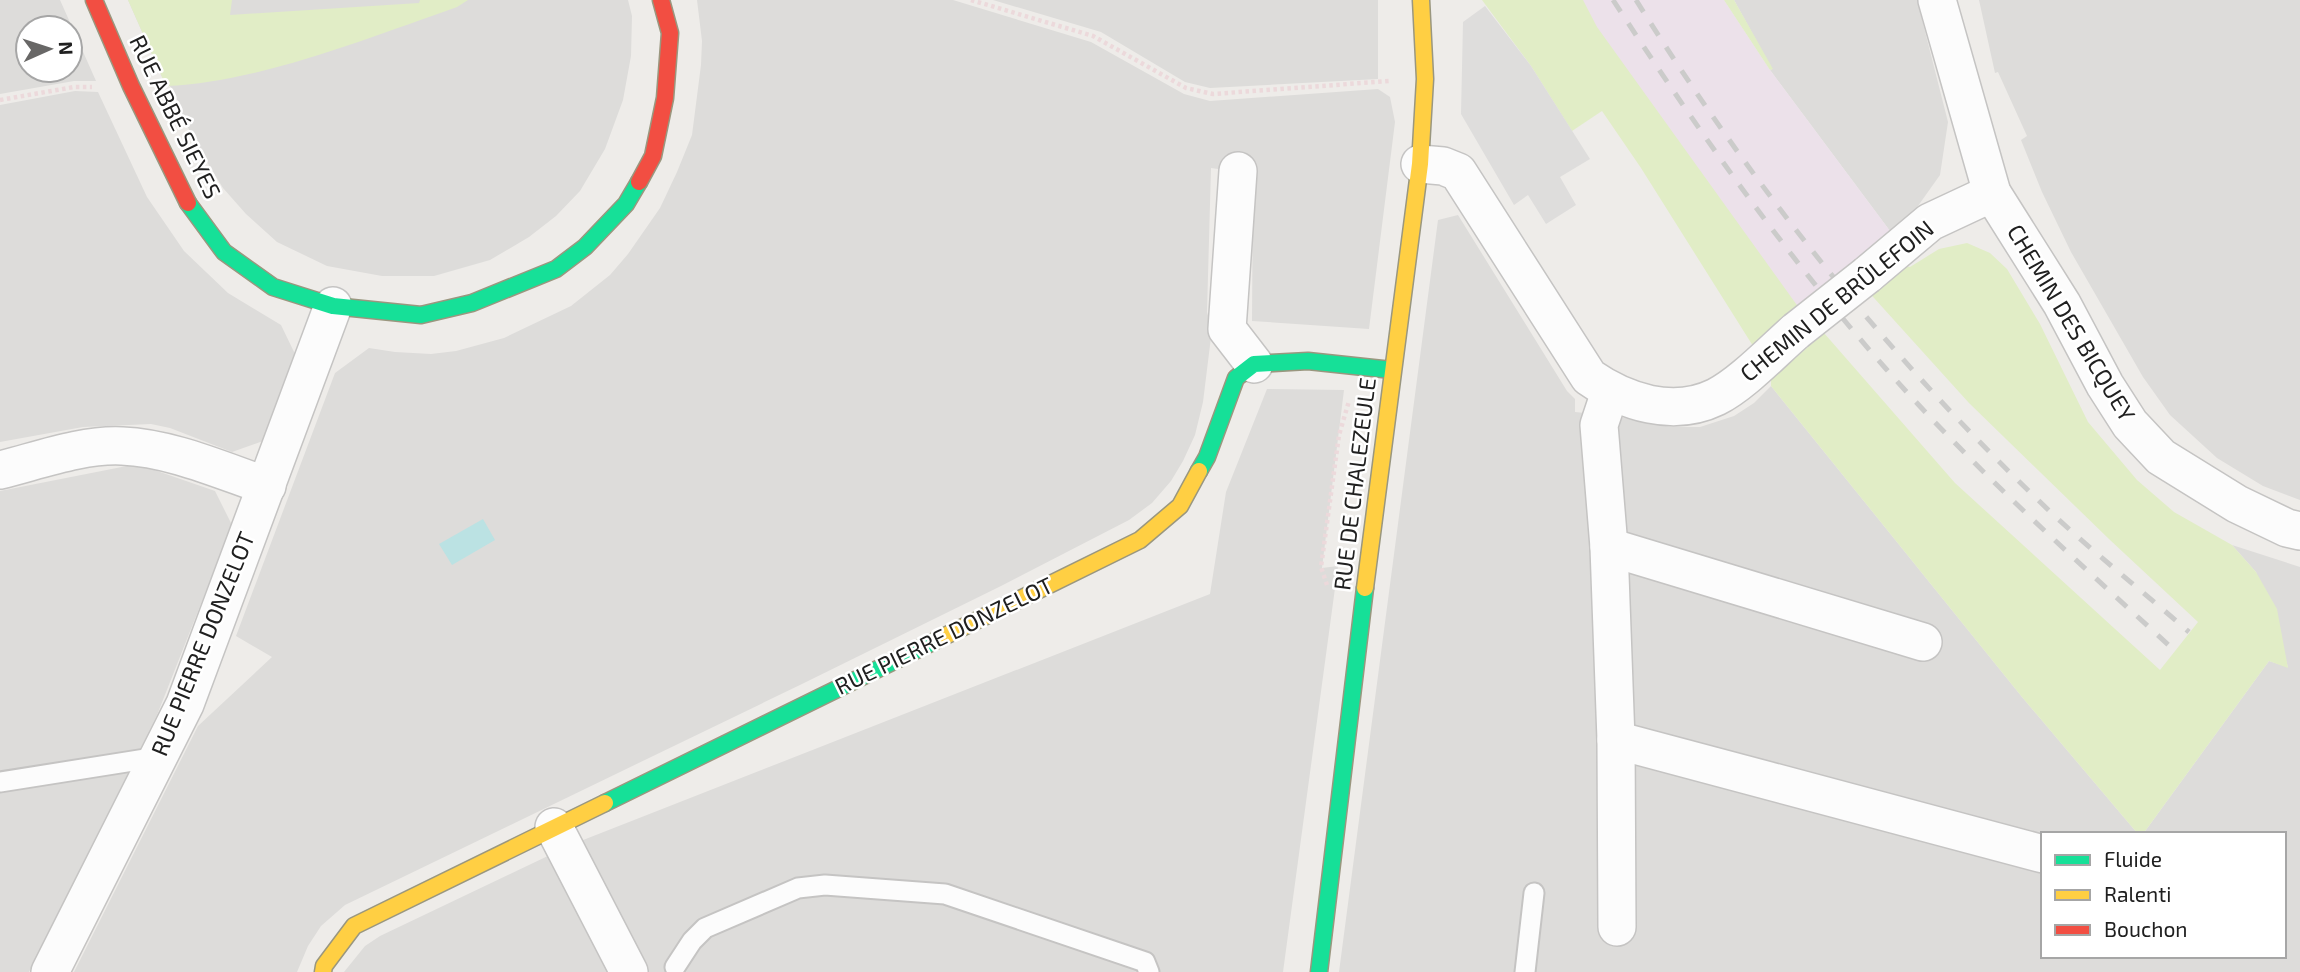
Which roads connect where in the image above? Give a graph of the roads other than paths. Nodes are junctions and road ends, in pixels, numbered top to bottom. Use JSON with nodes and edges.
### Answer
{"nodes":[{"id":1,"x":94,"y":0,"type":"edge"},
{"id":2,"x":661,"y":0,"type":"edge"},
{"id":3,"x":1421,"y":0,"type":"edge"},
{"id":4,"x":1937,"y":0,"type":"edge"},
{"id":5,"x":1420,"y":164,"type":"junction"},
{"id":6,"x":1238,"y":171,"type":"dead end"},
{"id":7,"x":1992,"y":193,"type":"junction"},
{"id":8,"x":333,"y":306,"type":"junction"},
{"id":9,"x":1254,"y":364,"type":"junction"},
{"id":10,"x":1392,"y":370,"type":"junction"},
{"id":11,"x":1610,"y":392,"type":"junction"},
{"id":12,"x":0,"y":470,"type":"edge"},
{"id":13,"x":267,"y":486,"type":"junction"},
{"id":14,"x":2300,"y":531,"type":"edge"},
{"id":15,"x":1609,"y":547,"type":"junction"},
{"id":16,"x":1923,"y":642,"type":"dead end"},
{"id":17,"x":1616,"y":740,"type":"junction"},
{"id":18,"x":158,"y":757,"type":"junction"},
{"id":19,"x":0,"y":782,"type":"edge"},
{"id":20,"x":554,"y":827,"type":"junction"},
{"id":21,"x":2041,"y":853,"type":"edge"},
{"id":22,"x":1534,"y":893,"type":"dead end"},
{"id":23,"x":1617,"y":928,"type":"dead end"},
{"id":24,"x":675,"y":967,"type":"dead end"},
{"id":25,"x":50,"y":972,"type":"edge"},
{"id":26,"x":323,"y":972,"type":"edge"},
{"id":27,"x":629,"y":972,"type":"edge"},
{"id":28,"x":1149,"y":972,"type":"edge"},
{"id":29,"x":1319,"y":972,"type":"edge"},
{"id":30,"x":1525,"y":972,"type":"edge"}],
"edges":[{"from":1,"to":8,"type":"street","name":"RUE ABBÉ SIEYES"},
{"from":2,"to":8,"type":"street","name":"RUE ABBÉ SIEYES"},
{"from":3,"to":5,"type":"street","name":"RUE DE CHALEZEULE"},
{"from":4,"to":7,"type":"street"},
{"from":5,"to":10,"type":"street","name":"RUE DE CHALEZEULE"},
{"from":5,"to":11,"type":"street","name":"CHEMIN DE BRÛLEFOIN"},
{"from":6,"to":9,"type":"street"},
{"from":7,"to":11,"type":"street","name":"CHEMIN DE BRÛLEFOIN","bridge":true},
{"from":7,"to":14,"type":"street","name":"CHEMIN DES BICQUEY"},
{"from":8,"to":13,"type":"street","name":"RUE PIERRE DONZELOT"},
{"from":9,"to":10,"type":"street"},
{"from":9,"to":20,"type":"street","name":"RUE PIERRE DONZELOT"},
{"from":10,"to":29,"type":"street","name":"RUE DE CHALEZEULE"},
{"from":11,"to":15,"type":"street"},
{"from":12,"to":13,"type":"street"},
{"from":13,"to":18,"type":"street","name":"RUE PIERRE DONZELOT"},
{"from":15,"to":16,"type":"street"},
{"from":15,"to":17,"type":"street"},
{"from":17,"to":21,"type":"street"},
{"from":17,"to":23,"type":"street"},
{"from":18,"to":19,"type":"lane"},
{"from":18,"to":25,"type":"street","name":"RUE PIERRE DONZELOT"},
{"from":20,"to":26,"type":"street","name":"RUE PIERRE DONZELOT"},
{"from":20,"to":27,"type":"street"},
{"from":22,"to":30,"type":"lane"},
{"from":24,"to":28,"type":"lane"}]}
